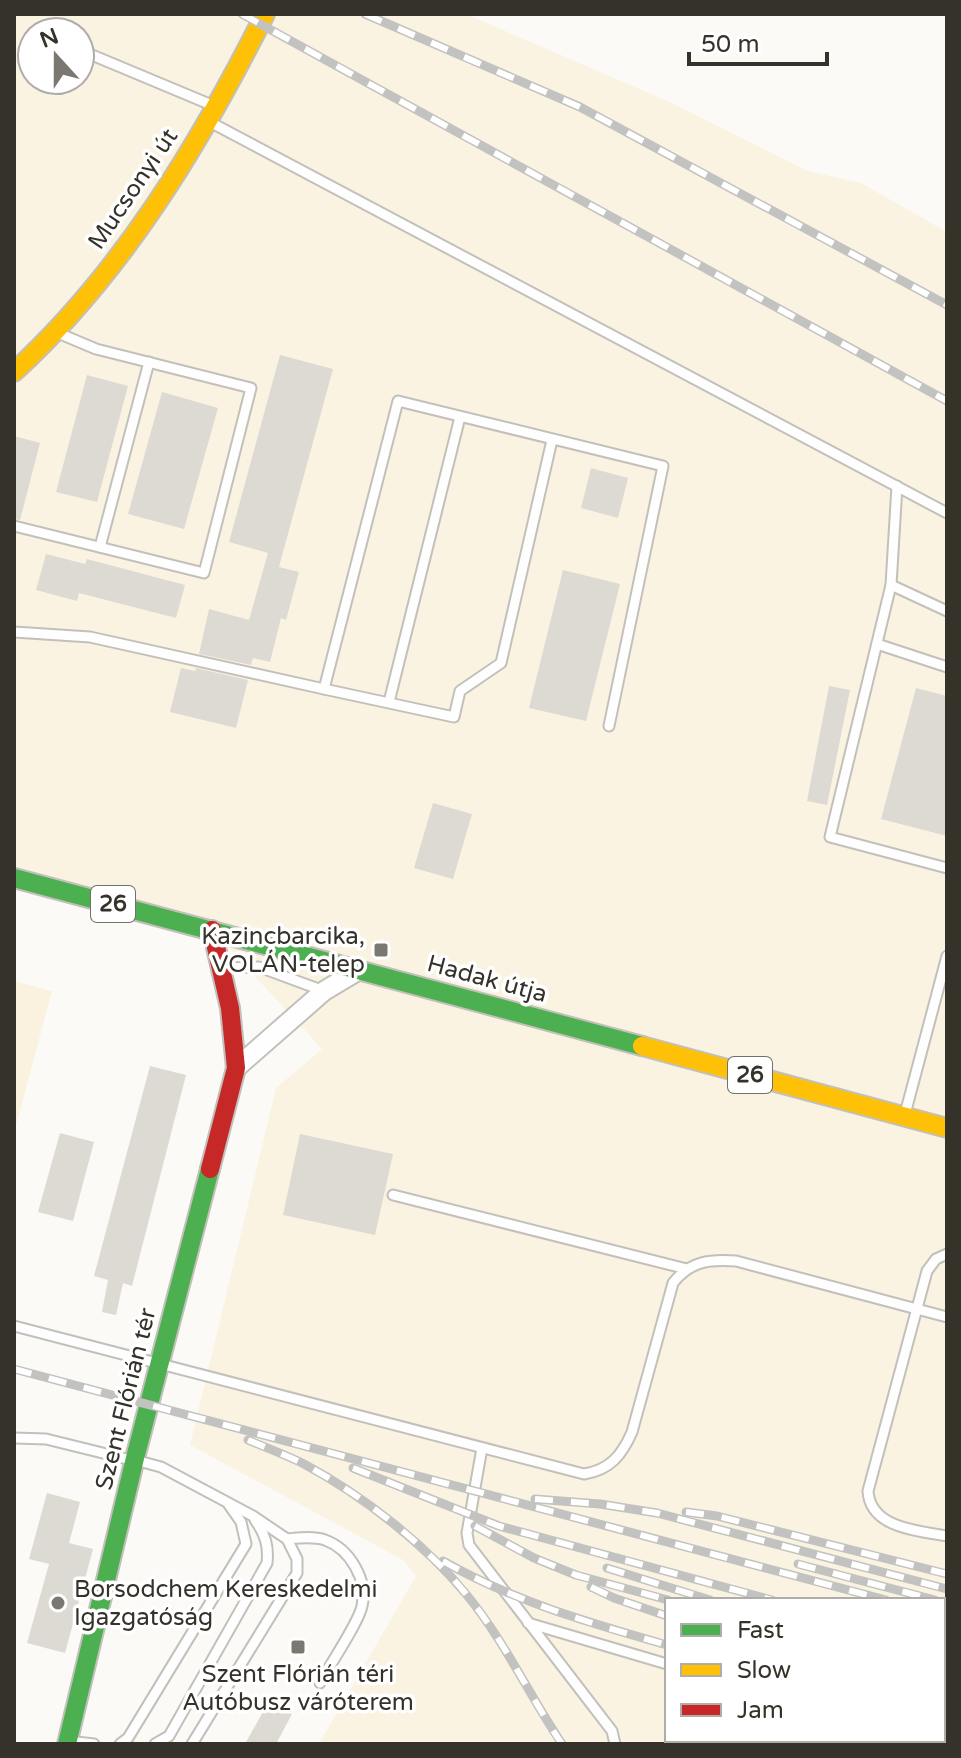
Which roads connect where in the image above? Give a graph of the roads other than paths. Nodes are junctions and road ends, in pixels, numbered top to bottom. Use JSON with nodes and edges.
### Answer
{"nodes":[{"id":1,"x":265,"y":14,"type":"edge"},
{"id":2,"x":96,"y":58,"type":"edge"},
{"id":3,"x":212,"y":114,"type":"junction"},
{"id":4,"x":55,"y":331,"type":"junction"},
{"id":5,"x":149,"y":362,"type":"junction"},
{"id":6,"x":15,"y":369,"type":"edge"},
{"id":7,"x":460,"y":417,"type":"junction"},
{"id":8,"x":552,"y":440,"type":"junction"},
{"id":9,"x":897,"y":486,"type":"junction"},
{"id":10,"x":947,"y":513,"type":"edge"},
{"id":11,"x":14,"y":526,"type":"edge"},
{"id":12,"x":100,"y":547,"type":"junction"},
{"id":13,"x":891,"y":585,"type":"junction"},
{"id":14,"x":947,"y":611,"type":"edge"},
{"id":15,"x":14,"y":632,"type":"edge"},
{"id":16,"x":877,"y":644,"type":"junction"},
{"id":17,"x":947,"y":667,"type":"edge"},
{"id":18,"x":324,"y":689,"type":"junction"},
{"id":19,"x":389,"y":702,"type":"junction"},
{"id":20,"x":609,"y":726,"type":"dead end"},
{"id":21,"x":947,"y":868,"type":"edge"},
{"id":22,"x":14,"y":878,"type":"edge"},
{"id":23,"x":212,"y":930,"type":"junction"},
{"id":24,"x":947,"y":956,"type":"edge"},
{"id":25,"x":221,"y":968,"type":"junction"},
{"id":26,"x":359,"y":970,"type":"junction"},
{"id":27,"x":324,"y":991,"type":"junction"},
{"id":28,"x":236,"y":1068,"type":"junction"},
{"id":29,"x":904,"y":1117,"type":"junction"},
{"id":30,"x":947,"y":1128,"type":"edge"},
{"id":31,"x":393,"y":1195,"type":"dead end"},
{"id":32,"x":947,"y":1254,"type":"edge"},
{"id":33,"x":687,"y":1269,"type":"junction"},
{"id":34,"x":917,"y":1309,"type":"junction"},
{"id":35,"x":947,"y":1317,"type":"edge"},
{"id":36,"x":14,"y":1326,"type":"edge"},
{"id":37,"x":160,"y":1365,"type":"junction"},
{"id":38,"x":14,"y":1438,"type":"edge"},
{"id":39,"x":482,"y":1448,"type":"junction"},
{"id":40,"x":135,"y":1460,"type":"junction"},
{"id":41,"x":226,"y":1502,"type":"junction"},
{"id":42,"x":253,"y":1516,"type":"junction"},
{"id":43,"x":947,"y":1536,"type":"edge"},
{"id":44,"x":287,"y":1539,"type":"junction"},
{"id":45,"x":527,"y":1623,"type":"junction"},
{"id":46,"x":665,"y":1663,"type":"edge"},
{"id":47,"x":320,"y":1683,"type":"dead end"},
{"id":48,"x":67,"y":1742,"type":"edge"},
{"id":49,"x":94,"y":1744,"type":"edge"},
{"id":50,"x":120,"y":1744,"type":"edge"},
{"id":51,"x":155,"y":1744,"type":"edge"},
{"id":52,"x":192,"y":1744,"type":"edge"},
{"id":53,"x":615,"y":1744,"type":"edge"}],
"edges":[{"from":1,"to":3,"type":"street","name":"Mucsonyi út"},
{"from":2,"to":3,"type":"lane"},
{"from":3,"to":4,"type":"street","name":"Mucsonyi út"},
{"from":3,"to":9,"type":"lane"},
{"from":4,"to":5,"type":"lane"},
{"from":4,"to":6,"type":"street","name":"Mucsonyi út"},
{"from":5,"to":12,"type":"lane"},
{"from":5,"to":12,"type":"lane"},
{"from":7,"to":8,"type":"lane"},
{"from":7,"to":18,"type":"lane"},
{"from":7,"to":19,"type":"lane"},
{"from":8,"to":19,"type":"lane"},
{"from":8,"to":20,"type":"lane"},
{"from":9,"to":10,"type":"lane"},
{"from":9,"to":13,"type":"lane"},
{"from":11,"to":12,"type":"lane"},
{"from":13,"to":14,"type":"lane"},
{"from":13,"to":16,"type":"lane"},
{"from":15,"to":18,"type":"lane"},
{"from":16,"to":17,"type":"lane"},
{"from":16,"to":21,"type":"lane"},
{"from":18,"to":19,"type":"lane"},
{"from":22,"to":23,"type":"street","name":"Hadak útja","number":"26"},
{"from":23,"to":25,"type":"street","name":"Szent Flórián tér"},
{"from":23,"to":26,"type":"street","name":"Hadak útja","number":"26"},
{"from":24,"to":29,"type":"lane"},
{"from":25,"to":27,"type":"lane"},
{"from":25,"to":28,"type":"street","name":"Szent Flórián tér"},
{"from":26,"to":27,"type":"street"},
{"from":26,"to":29,"type":"street","name":"Hadak útja","number":"26"},
{"from":27,"to":28,"type":"street"},
{"from":28,"to":37,"type":"street","name":"Szent Flórián tér"},
{"from":29,"to":30,"type":"street","name":"Hadak útja","number":"26"},
{"from":31,"to":33,"type":"lane"},
{"from":32,"to":34,"type":"lane"},
{"from":33,"to":34,"type":"lane"},
{"from":33,"to":39,"type":"lane"},
{"from":34,"to":35,"type":"lane"},
{"from":34,"to":43,"type":"lane"},
{"from":36,"to":37,"type":"lane"},
{"from":37,"to":39,"type":"lane"},
{"from":37,"to":40,"type":"street","name":"Szent Flórián tér"},
{"from":38,"to":40,"type":"lane"},
{"from":39,"to":45,"type":"lane"},
{"from":40,"to":41,"type":"lane"},
{"from":40,"to":48,"type":"street","name":"Szent Flórián tér"},
{"from":41,"to":42,"type":"lane"},
{"from":41,"to":50,"type":"lane"},
{"from":42,"to":44,"type":"lane"},
{"from":42,"to":51,"type":"lane"},
{"from":44,"to":47,"type":"lane"},
{"from":44,"to":52,"type":"lane"},
{"from":45,"to":46,"type":"lane"},
{"from":45,"to":53,"type":"lane"},
{"from":48,"to":49,"type":"lane"}]}
